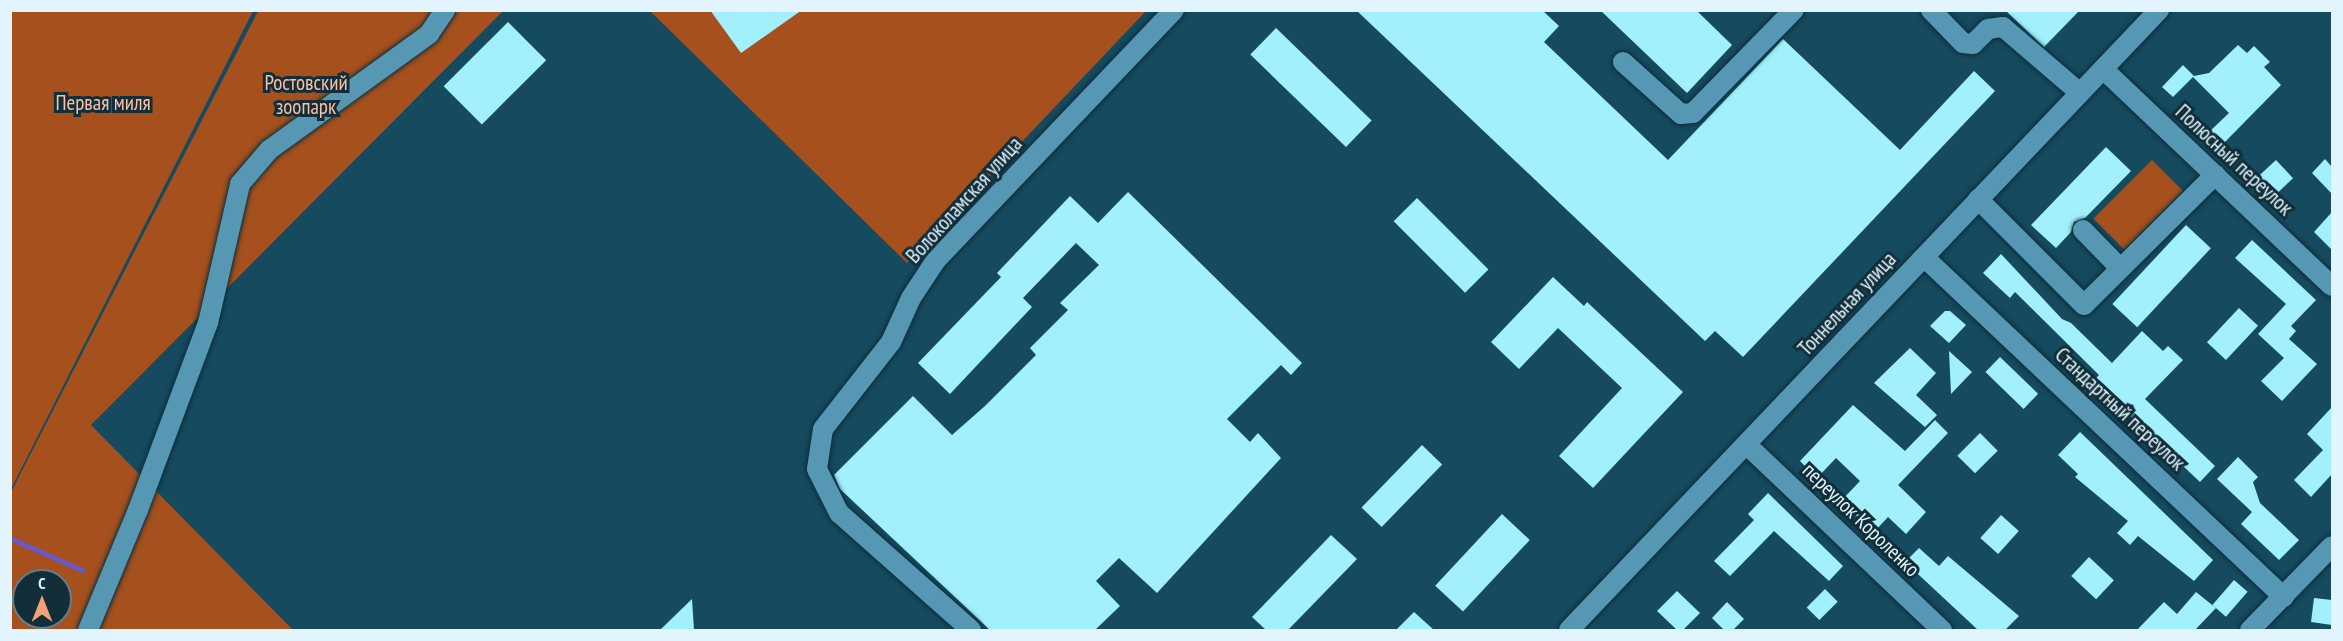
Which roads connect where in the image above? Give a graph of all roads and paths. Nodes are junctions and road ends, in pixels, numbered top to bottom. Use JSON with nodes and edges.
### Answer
{"nodes":[{"id":1,"x":445,"y":10,"type":"edge"},
{"id":2,"x":1174,"y":10,"type":"edge"},
{"id":3,"x":1931,"y":10,"type":"edge"},
{"id":4,"x":2159,"y":10,"type":"edge"},
{"id":5,"x":1785,"y":13,"type":"edge"},
{"id":6,"x":1623,"y":62,"type":"dead end"},
{"id":7,"x":2103,"y":69,"type":"junction"},
{"id":8,"x":2080,"y":93,"type":"junction"},
{"id":9,"x":2214,"y":174,"type":"junction"},
{"id":10,"x":1978,"y":199,"type":"junction"},
{"id":11,"x":2083,"y":230,"type":"dead end"},
{"id":12,"x":1924,"y":256,"type":"junction"},
{"id":13,"x":2121,"y":268,"type":"junction"},
{"id":14,"x":2332,"y":285,"type":"edge"},
{"id":15,"x":1747,"y":445,"type":"junction"},
{"id":16,"x":2332,"y":546,"type":"edge"},
{"id":17,"x":2284,"y":597,"type":"junction"},
{"id":18,"x":88,"y":630,"type":"edge"},
{"id":19,"x":971,"y":630,"type":"edge"},
{"id":20,"x":1569,"y":630,"type":"edge"},
{"id":21,"x":1942,"y":630,"type":"edge"},
{"id":22,"x":2258,"y":630,"type":"edge"}],
"edges":[{"from":1,"to":18,"type":"street"},
{"from":2,"to":19,"type":"street","name":"Волоколамская улица"},
{"from":3,"to":8,"type":"street"},
{"from":4,"to":7,"type":"street","name":"Тоннельная улица"},
{"from":5,"to":6,"type":"street"},
{"from":7,"to":8,"type":"street","name":"Тоннельная улица"},
{"from":7,"to":9,"type":"street","name":"Полюсный переулок"},
{"from":8,"to":10,"type":"street","name":"Тоннельная улица"},
{"from":9,"to":13,"type":"street"},
{"from":9,"to":14,"type":"street","name":"Полюсный переулок"},
{"from":10,"to":12,"type":"street","name":"Тоннельная улица"},
{"from":10,"to":13,"type":"street"},
{"from":11,"to":13,"type":"street"},
{"from":12,"to":15,"type":"street","name":"Тоннельная улица"},
{"from":12,"to":17,"type":"street","name":"Стандартный переулок"},
{"from":15,"to":20,"type":"street","name":"Тоннельная улица"},
{"from":15,"to":21,"type":"street","name":"переулок Короленко"},
{"from":16,"to":17,"type":"street"},
{"from":17,"to":22,"type":"street"}]}
